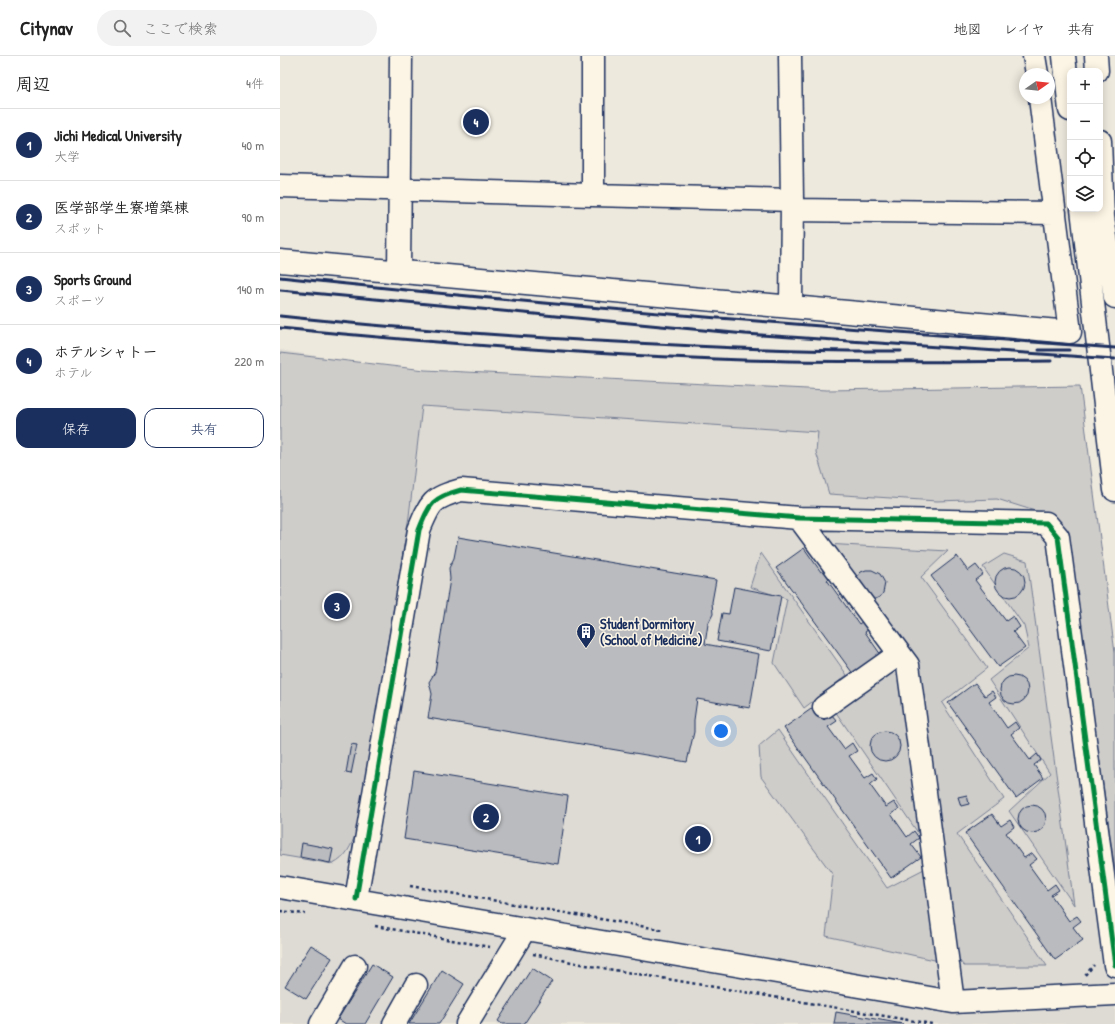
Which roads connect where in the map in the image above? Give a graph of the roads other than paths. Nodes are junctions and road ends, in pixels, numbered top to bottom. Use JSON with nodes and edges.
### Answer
{"nodes":[{"id":1,"x":401,"y":56,"type":"edge"},
{"id":2,"x":593,"y":56,"type":"edge"},
{"id":3,"x":790,"y":56,"type":"edge"},
{"id":4,"x":1034,"y":56,"type":"edge"},
{"id":5,"x":1064,"y":56,"type":"edge"},
{"id":6,"x":1096,"y":56,"type":"edge"},
{"id":7,"x":1035,"y":68,"type":"edge"},
{"id":8,"x":1097,"y":68,"type":"edge"},
{"id":9,"x":1041,"y":104,"type":"edge"},
{"id":10,"x":1069,"y":104,"type":"edge"},
{"id":11,"x":1101,"y":176,"type":"edge"},
{"id":12,"x":280,"y":186,"type":"edge"},
{"id":13,"x":400,"y":189,"type":"junction"},
{"id":14,"x":592,"y":195,"type":"junction"},
{"id":15,"x":792,"y":205,"type":"junction"},
{"id":16,"x":1082,"y":212,"type":"edge"},
{"id":17,"x":1055,"y":213,"type":"junction"},
{"id":18,"x":280,"y":261,"type":"edge"},
{"id":19,"x":399,"y":272,"type":"junction"},
{"id":20,"x":1115,"y":297,"type":"edge"},
{"id":21,"x":791,"y":307,"type":"junction"},
{"id":22,"x":1115,"y":490,"type":"edge"},
{"id":23,"x":800,"y":518,"type":"junction"},
{"id":24,"x":899,"y":654,"type":"junction"},
{"id":25,"x":824,"y":707,"type":"dead end"},
{"id":26,"x":280,"y":887,"type":"edge"},
{"id":27,"x":356,"y":899,"type":"junction"},
{"id":28,"x":525,"y":929,"type":"junction"},
{"id":29,"x":1105,"y":964,"type":"edge"},
{"id":30,"x":355,"y":966,"type":"dead end"},
{"id":31,"x":416,"y":985,"type":"dead end"},
{"id":32,"x":1115,"y":994,"type":"edge"},
{"id":33,"x":953,"y":1002,"type":"junction"},
{"id":34,"x":321,"y":1024,"type":"edge"},
{"id":35,"x":394,"y":1024,"type":"edge"},
{"id":36,"x":467,"y":1024,"type":"edge"}],
"edges":[{"from":1,"to":13,"type":"street"},
{"from":2,"to":14,"type":"street"},
{"from":3,"to":15,"type":"street"},
{"from":4,"to":7,"type":"street"},
{"from":5,"to":10,"type":"street"},
{"from":6,"to":8,"type":"street"},
{"from":9,"to":17,"type":"street"},
{"from":11,"to":20,"type":"street"},
{"from":12,"to":13,"type":"street"},
{"from":13,"to":14,"type":"street"},
{"from":13,"to":19,"type":"street"},
{"from":14,"to":15,"type":"street"},
{"from":15,"to":17,"type":"street"},
{"from":15,"to":21,"type":"street"},
{"from":16,"to":22,"type":"street"},
{"from":17,"to":21,"type":"street"},
{"from":18,"to":19,"type":"street"},
{"from":19,"to":21,"type":"street"},
{"from":23,"to":24,"type":"street"},
{"from":23,"to":27,"type":"street"},
{"from":23,"to":29,"type":"street"},
{"from":24,"to":25,"type":"street"},
{"from":24,"to":33,"type":"street"},
{"from":26,"to":27,"type":"street"},
{"from":27,"to":28,"type":"street"},
{"from":28,"to":33,"type":"street"},
{"from":28,"to":36,"type":"street"},
{"from":30,"to":34,"type":"street"},
{"from":31,"to":35,"type":"street"},
{"from":32,"to":33,"type":"street"}]}
